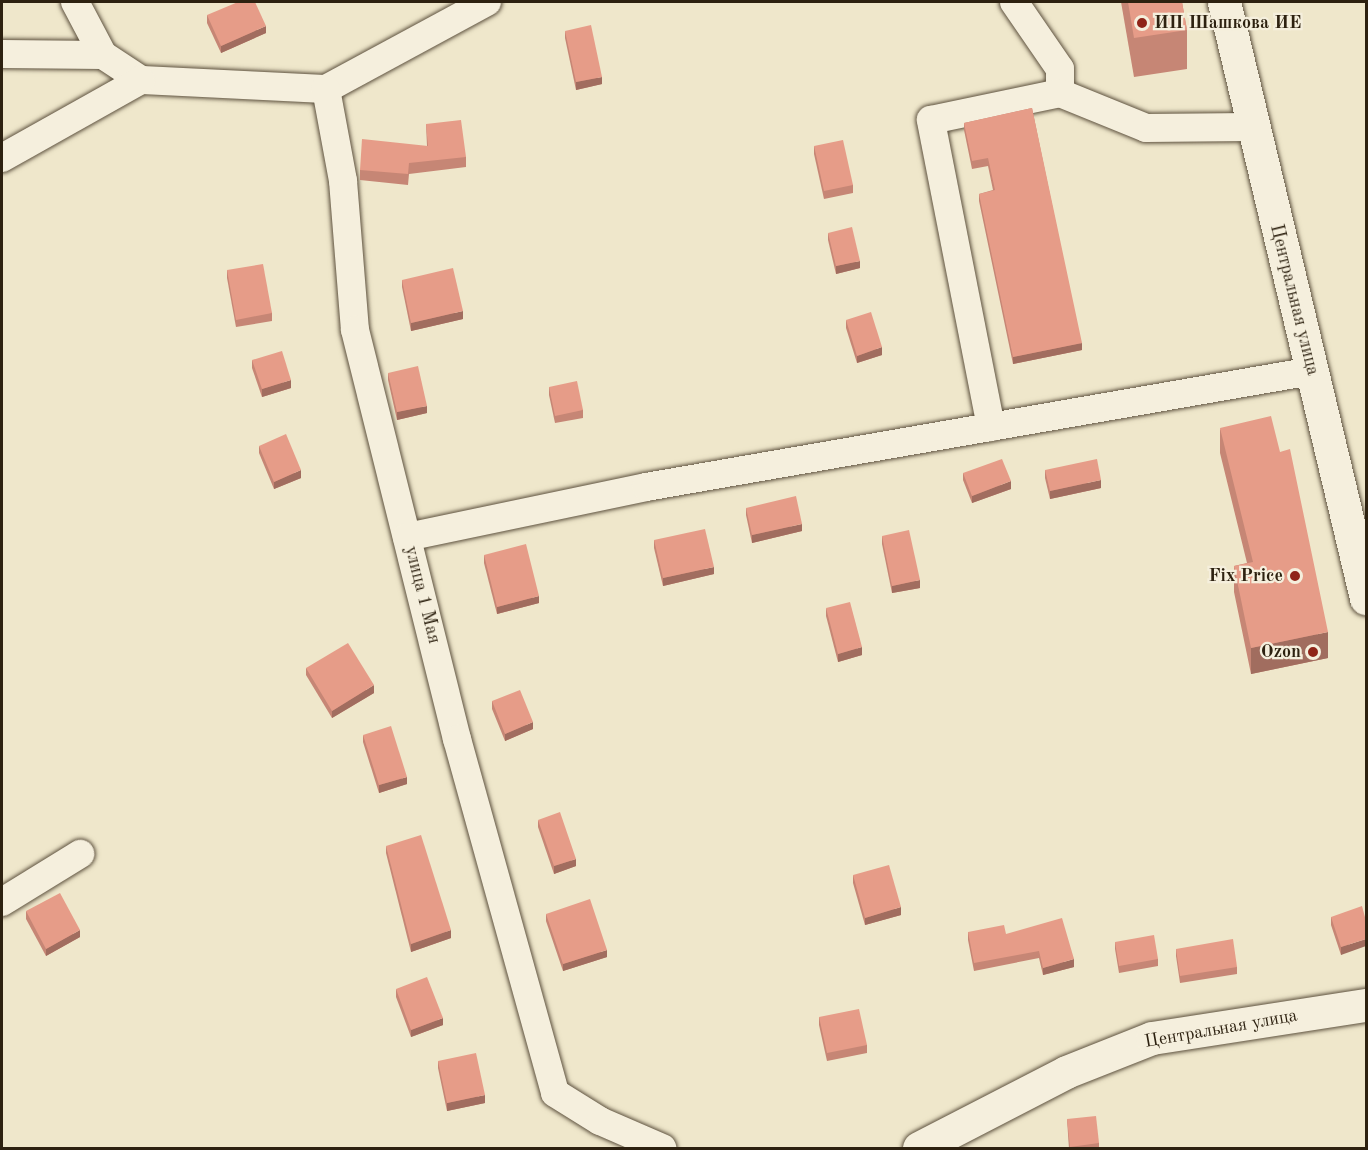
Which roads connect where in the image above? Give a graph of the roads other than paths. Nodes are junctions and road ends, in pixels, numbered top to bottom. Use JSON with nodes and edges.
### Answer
{"nodes":[{"id":1,"x":75,"y":2,"type":"edge"},
{"id":2,"x":487,"y":2,"type":"edge"},
{"id":3,"x":1014,"y":2,"type":"edge"},
{"id":4,"x":1224,"y":2,"type":"edge"},
{"id":5,"x":2,"y":54,"type":"edge"},
{"id":6,"x":103,"y":55,"type":"junction"},
{"id":7,"x":141,"y":80,"type":"junction"},
{"id":8,"x":326,"y":89,"type":"junction"},
{"id":9,"x":1060,"y":93,"type":"junction"},
{"id":10,"x":1250,"y":127,"type":"junction"},
{"id":11,"x":2,"y":158,"type":"edge"},
{"id":12,"x":1312,"y":371,"type":"junction"},
{"id":13,"x":991,"y":427,"type":"junction"},
{"id":14,"x":407,"y":537,"type":"junction"},
{"id":15,"x":1366,"y":598,"type":"edge"},
{"id":16,"x":80,"y":854,"type":"dead end"},
{"id":17,"x":2,"y":902,"type":"edge"},
{"id":18,"x":1366,"y":1005,"type":"edge"},
{"id":19,"x":662,"y":1149,"type":"edge"},
{"id":20,"x":919,"y":1149,"type":"edge"}],
"edges":[{"from":1,"to":6,"type":"street"},
{"from":2,"to":8,"type":"street"},
{"from":3,"to":9,"type":"street"},
{"from":4,"to":10,"type":"street","name":"Центральная улица"},
{"from":5,"to":6,"type":"street"},
{"from":6,"to":7,"type":"street"},
{"from":7,"to":8,"type":"street"},
{"from":7,"to":11,"type":"street"},
{"from":8,"to":14,"type":"street","name":"улица 1 Мая"},
{"from":9,"to":10,"type":"street"},
{"from":9,"to":13,"type":"street"},
{"from":10,"to":12,"type":"street","name":"Центральная улица"},
{"from":12,"to":13,"type":"street"},
{"from":12,"to":15,"type":"street","name":"Центральная улица"},
{"from":13,"to":14,"type":"street"},
{"from":14,"to":19,"type":"street","name":"улица 1 Мая"},
{"from":16,"to":17,"type":"street"},
{"from":18,"to":20,"type":"street","name":"Центральная улица"}]}
